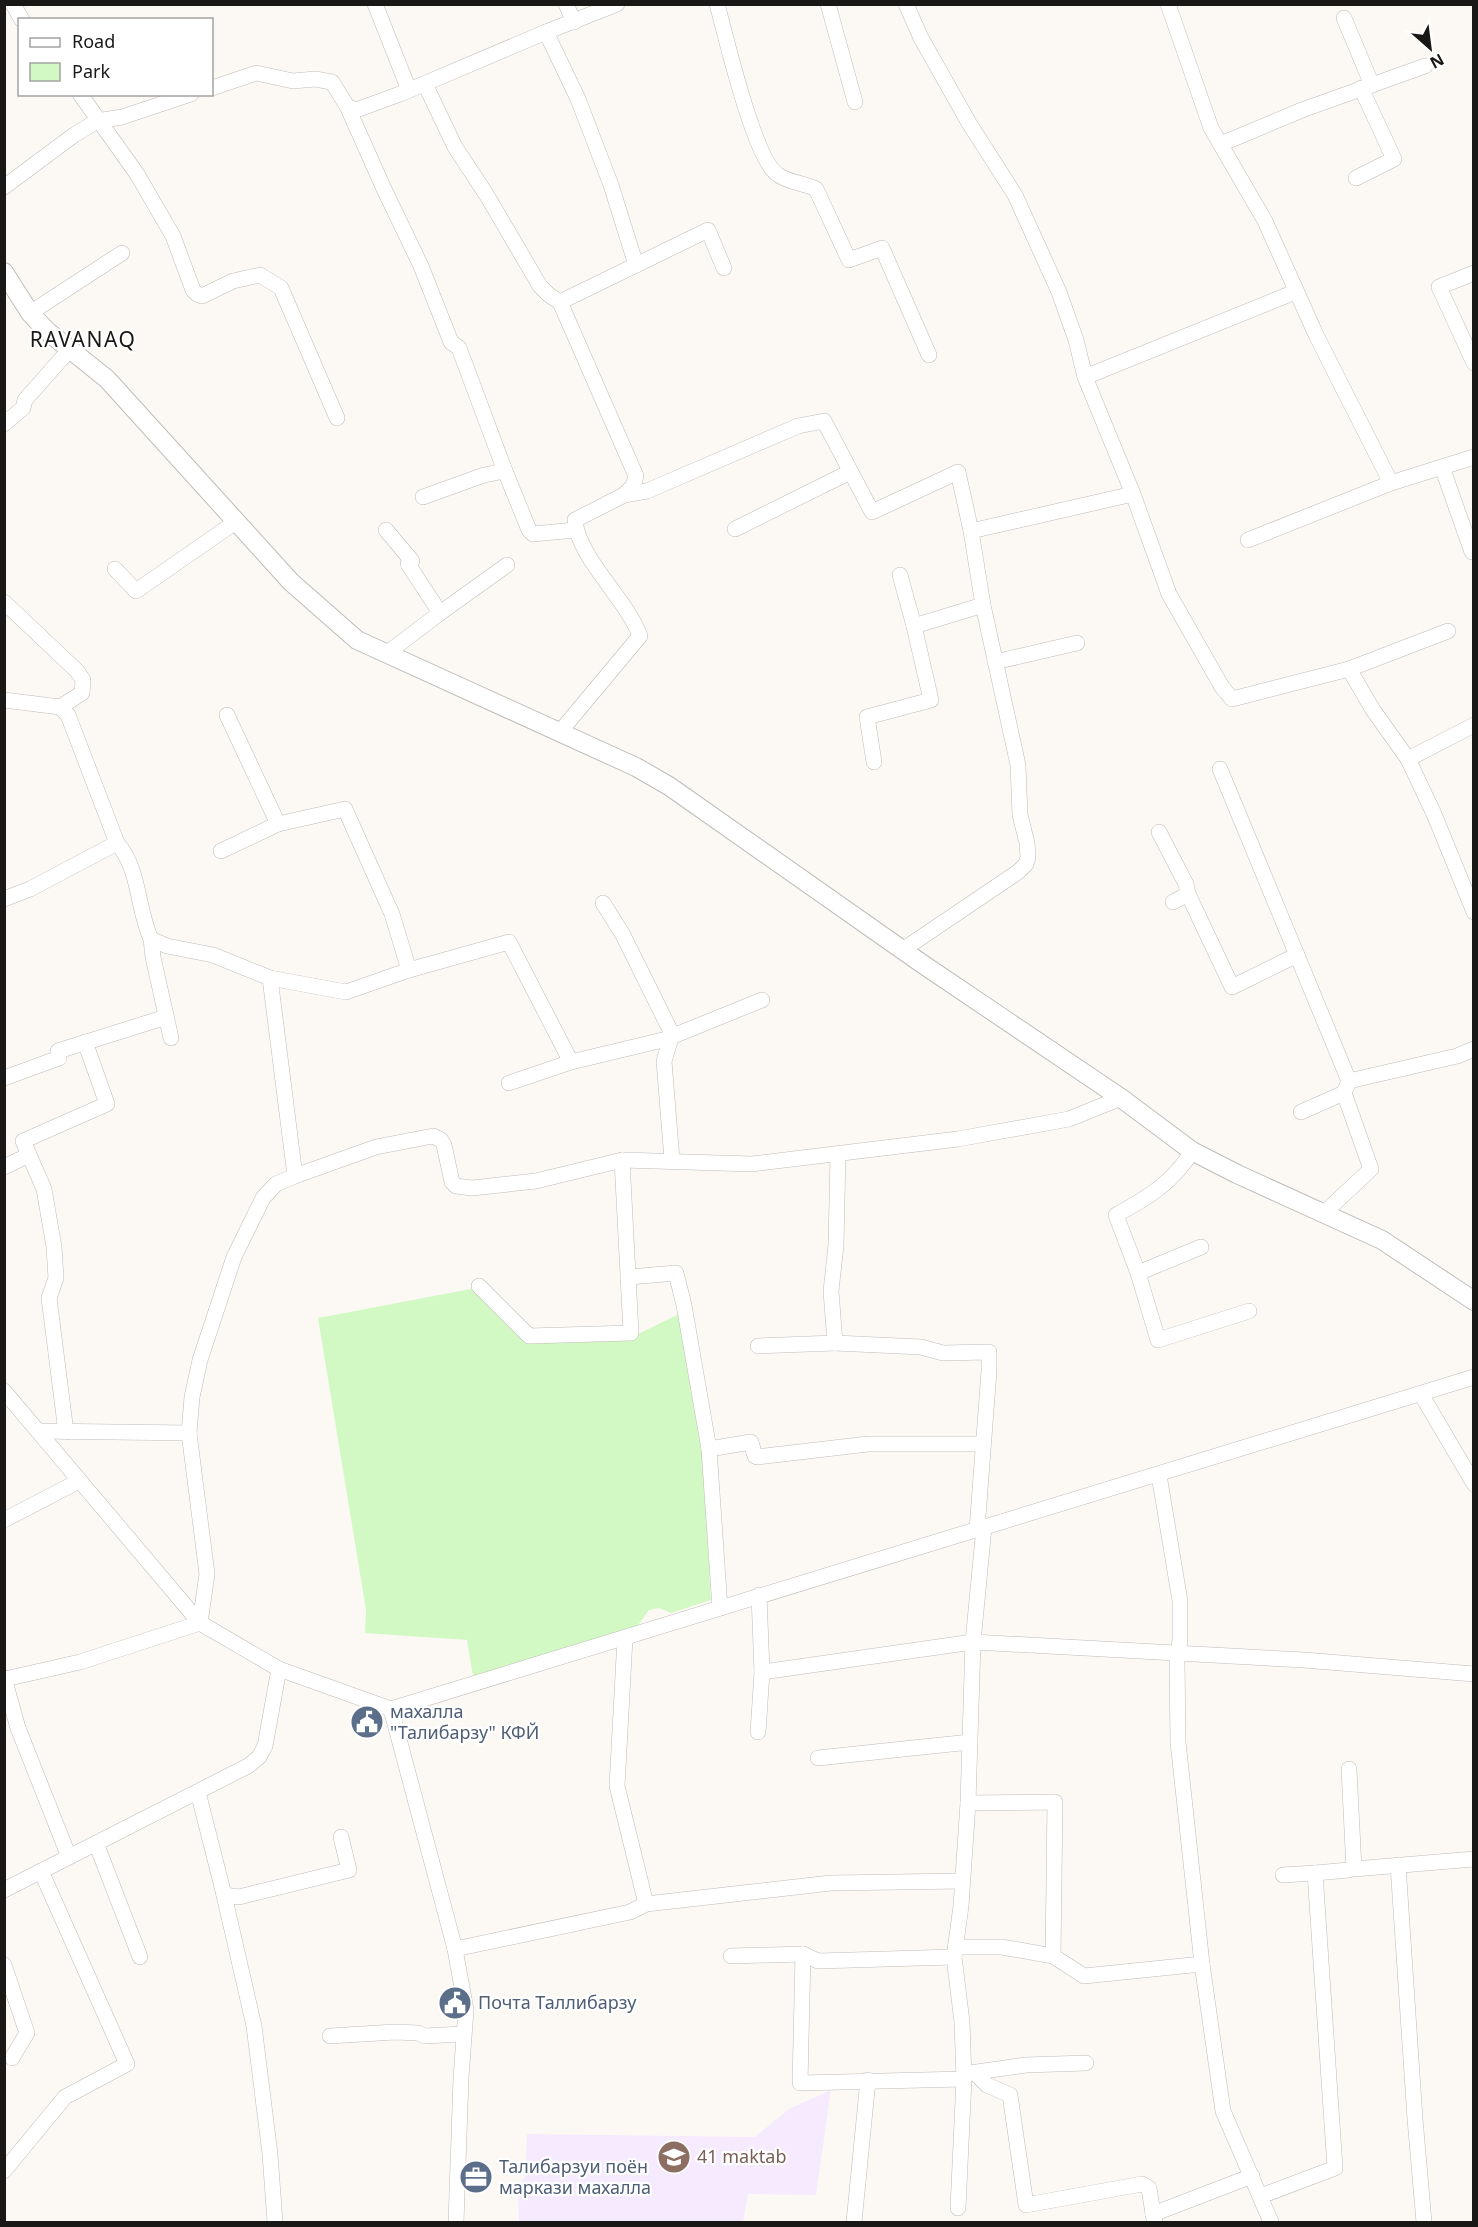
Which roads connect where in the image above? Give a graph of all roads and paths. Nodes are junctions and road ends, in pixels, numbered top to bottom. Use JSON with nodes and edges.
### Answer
{"nodes":[{"id":1,"x":12,"y":4,"type":"edge"},
{"id":2,"x":375,"y":4,"type":"edge"},
{"id":3,"x":566,"y":4,"type":"edge"},
{"id":4,"x":617,"y":4,"type":"edge"},
{"id":5,"x":717,"y":4,"type":"edge"},
{"id":6,"x":828,"y":4,"type":"edge"},
{"id":7,"x":906,"y":4,"type":"edge"},
{"id":8,"x":1167,"y":4,"type":"edge"},
{"id":9,"x":21,"y":18,"type":"edge"},
{"id":10,"x":1344,"y":18,"type":"dead end"},
{"id":11,"x":574,"y":22,"type":"junction"},
{"id":12,"x":546,"y":32,"type":"junction"},
{"id":13,"x":1425,"y":66,"type":"dead end"},
{"id":14,"x":424,"y":84,"type":"junction"},
{"id":15,"x":1367,"y":87,"type":"junction"},
{"id":16,"x":213,"y":88,"type":"edge"},
{"id":17,"x":409,"y":90,"type":"junction"},
{"id":18,"x":81,"y":96,"type":"edge"},
{"id":19,"x":185,"y":96,"type":"edge"},
{"id":20,"x":855,"y":102,"type":"dead end"},
{"id":21,"x":347,"y":106,"type":"junction"},
{"id":22,"x":97,"y":121,"type":"junction"},
{"id":23,"x":1221,"y":144,"type":"junction"},
{"id":24,"x":1356,"y":178,"type":"dead end"},
{"id":25,"x":4,"y":187,"type":"edge"},
{"id":26,"x":122,"y":253,"type":"dead end"},
{"id":27,"x":636,"y":265,"type":"junction"},
{"id":28,"x":724,"y":268,"type":"dead end"},
{"id":29,"x":4,"y":272,"type":"edge"},
{"id":30,"x":1473,"y":273,"type":"edge"},
{"id":31,"x":1295,"y":292,"type":"junction"},
{"id":32,"x":560,"y":302,"type":"junction"},
{"id":33,"x":30,"y":313,"type":"junction"},
{"id":34,"x":70,"y":350,"type":"junction"},
{"id":35,"x":928,"y":355,"type":"dead end"},
{"id":36,"x":1473,"y":363,"type":"edge"},
{"id":37,"x":1085,"y":377,"type":"junction"},
{"id":38,"x":337,"y":418,"type":"dead end"},
{"id":39,"x":4,"y":424,"type":"edge"},
{"id":40,"x":1473,"y":457,"type":"edge"},
{"id":41,"x":1442,"y":467,"type":"junction"},
{"id":42,"x":505,"y":471,"type":"junction"},
{"id":43,"x":850,"y":472,"type":"junction"},
{"id":44,"x":1391,"y":483,"type":"junction"},
{"id":45,"x":1133,"y":494,"type":"junction"},
{"id":46,"x":624,"y":495,"type":"junction"},
{"id":47,"x":423,"y":498,"type":"dead end"},
{"id":48,"x":237,"y":521,"type":"junction"},
{"id":49,"x":735,"y":529,"type":"dead end"},
{"id":50,"x":386,"y":530,"type":"dead end"},
{"id":51,"x":575,"y":530,"type":"junction"},
{"id":52,"x":971,"y":531,"type":"junction"},
{"id":53,"x":1248,"y":540,"type":"dead end"},
{"id":54,"x":1472,"y":552,"type":"edge"},
{"id":55,"x":507,"y":565,"type":"dead end"},
{"id":56,"x":115,"y":569,"type":"dead end"},
{"id":57,"x":900,"y":574,"type":"dead end"},
{"id":58,"x":4,"y":602,"type":"edge"},
{"id":59,"x":983,"y":605,"type":"junction"},
{"id":60,"x":440,"y":613,"type":"junction"},
{"id":61,"x":914,"y":626,"type":"junction"},
{"id":62,"x":1448,"y":631,"type":"dead end"},
{"id":63,"x":1077,"y":643,"type":"dead end"},
{"id":64,"x":386,"y":654,"type":"junction"},
{"id":65,"x":995,"y":662,"type":"junction"},
{"id":66,"x":1349,"y":669,"type":"junction"},
{"id":67,"x":4,"y":700,"type":"edge"},
{"id":68,"x":60,"y":707,"type":"junction"},
{"id":69,"x":227,"y":715,"type":"dead end"},
{"id":70,"x":1473,"y":725,"type":"edge"},
{"id":71,"x":559,"y":733,"type":"junction"},
{"id":72,"x":1408,"y":759,"type":"junction"},
{"id":73,"x":874,"y":762,"type":"dead end"},
{"id":74,"x":1221,"y":769,"type":"dead end"},
{"id":75,"x":278,"y":824,"type":"junction"},
{"id":76,"x":1159,"y":832,"type":"dead end"},
{"id":77,"x":117,"y":843,"type":"junction"},
{"id":78,"x":221,"y":851,"type":"dead end"},
{"id":79,"x":1188,"y":894,"type":"junction"},
{"id":80,"x":4,"y":899,"type":"edge"},
{"id":81,"x":1173,"y":902,"type":"dead end"},
{"id":82,"x":603,"y":903,"type":"dead end"},
{"id":83,"x":1473,"y":912,"type":"edge"},
{"id":84,"x":151,"y":939,"type":"junction"},
{"id":85,"x":904,"y":949,"type":"junction"},
{"id":86,"x":1297,"y":955,"type":"junction"},
{"id":87,"x":409,"y":970,"type":"junction"},
{"id":88,"x":270,"y":978,"type":"junction"},
{"id":89,"x":762,"y":1000,"type":"dead end"},
{"id":90,"x":166,"y":1017,"type":"junction"},
{"id":91,"x":672,"y":1037,"type":"junction"},
{"id":92,"x":171,"y":1038,"type":"dead end"},
{"id":93,"x":85,"y":1042,"type":"junction"},
{"id":94,"x":1473,"y":1049,"type":"edge"},
{"id":95,"x":571,"y":1062,"type":"junction"},
{"id":96,"x":4,"y":1078,"type":"edge"},
{"id":97,"x":509,"y":1083,"type":"dead end"},
{"id":98,"x":1346,"y":1087,"type":"junction"},
{"id":99,"x":1121,"y":1098,"type":"junction"},
{"id":100,"x":1301,"y":1112,"type":"dead end"},
{"id":101,"x":1192,"y":1152,"type":"junction"},
{"id":102,"x":29,"y":1155,"type":"junction"},
{"id":103,"x":838,"y":1155,"type":"junction"},
{"id":104,"x":622,"y":1160,"type":"junction"},
{"id":105,"x":672,"y":1160,"type":"junction"},
{"id":106,"x":4,"y":1167,"type":"edge"},
{"id":107,"x":294,"y":1176,"type":"junction"},
{"id":108,"x":1324,"y":1213,"type":"junction"},
{"id":109,"x":1201,"y":1247,"type":"dead end"},
{"id":110,"x":1138,"y":1273,"type":"junction"},
{"id":111,"x":629,"y":1276,"type":"junction"},
{"id":112,"x":479,"y":1286,"type":"dead end"},
{"id":113,"x":1473,"y":1301,"type":"edge"},
{"id":114,"x":1249,"y":1311,"type":"dead end"},
{"id":115,"x":835,"y":1343,"type":"junction"},
{"id":116,"x":758,"y":1346,"type":"dead end"},
{"id":117,"x":1473,"y":1377,"type":"edge"},
{"id":118,"x":4,"y":1391,"type":"edge"},
{"id":119,"x":1421,"y":1394,"type":"junction"},
{"id":120,"x":38,"y":1431,"type":"junction"},
{"id":121,"x":66,"y":1432,"type":"junction"},
{"id":122,"x":189,"y":1433,"type":"junction"},
{"id":123,"x":982,"y":1444,"type":"junction"},
{"id":124,"x":709,"y":1449,"type":"junction"},
{"id":125,"x":1159,"y":1475,"type":"junction"},
{"id":126,"x":79,"y":1481,"type":"junction"},
{"id":127,"x":1473,"y":1484,"type":"edge"},
{"id":128,"x":4,"y":1520,"type":"edge"},
{"id":129,"x":981,"y":1529,"type":"junction"},
{"id":130,"x":759,"y":1595,"type":"junction"},
{"id":131,"x":720,"y":1608,"type":"junction"},
{"id":132,"x":200,"y":1623,"type":"junction"},
{"id":133,"x":625,"y":1638,"type":"junction"},
{"id":134,"x":973,"y":1642,"type":"junction"},
{"id":135,"x":1178,"y":1652,"type":"junction"},
{"id":136,"x":279,"y":1669,"type":"junction"},
{"id":137,"x":762,"y":1672,"type":"junction"},
{"id":138,"x":1473,"y":1674,"type":"edge"},
{"id":139,"x":4,"y":1678,"type":"edge"},
{"id":140,"x":8,"y":1708,"type":"edge"},
{"id":141,"x":391,"y":1709,"type":"junction"},
{"id":142,"x":758,"y":1732,"type":"dead end"},
{"id":143,"x":970,"y":1742,"type":"junction"},
{"id":144,"x":818,"y":1758,"type":"dead end"},
{"id":145,"x":1349,"y":1769,"type":"dead end"},
{"id":146,"x":198,"y":1792,"type":"junction"},
{"id":147,"x":968,"y":1803,"type":"junction"},
{"id":148,"x":341,"y":1837,"type":"dead end"},
{"id":149,"x":96,"y":1843,"type":"junction"},
{"id":150,"x":69,"y":1857,"type":"junction"},
{"id":151,"x":1473,"y":1859,"type":"edge"},
{"id":152,"x":1398,"y":1865,"type":"junction"},
{"id":153,"x":1349,"y":1870,"type":"dead end"},
{"id":154,"x":41,"y":1871,"type":"junction"},
{"id":155,"x":1315,"y":1873,"type":"junction"},
{"id":156,"x":1283,"y":1875,"type":"dead end"},
{"id":157,"x":962,"y":1881,"type":"junction"},
{"id":158,"x":4,"y":1890,"type":"edge"},
{"id":159,"x":224,"y":1895,"type":"junction"},
{"id":160,"x":646,"y":1904,"type":"junction"},
{"id":161,"x":455,"y":1949,"type":"junction"},
{"id":162,"x":955,"y":1952,"type":"junction"},
{"id":163,"x":803,"y":1953,"type":"junction"},
{"id":164,"x":731,"y":1956,"type":"dead end"},
{"id":165,"x":1053,"y":1956,"type":"junction"},
{"id":166,"x":140,"y":1957,"type":"dead end"},
{"id":167,"x":1202,"y":1964,"type":"junction"},
{"id":168,"x":4,"y":1965,"type":"edge"},
{"id":169,"x":463,"y":2034,"type":"junction"},
{"id":170,"x":330,"y":2036,"type":"dead end"},
{"id":171,"x":12,"y":2058,"type":"dead end"},
{"id":172,"x":1086,"y":2063,"type":"dead end"},
{"id":173,"x":967,"y":2075,"type":"junction"},
{"id":174,"x":868,"y":2080,"type":"junction"},
{"id":175,"x":4,"y":2171,"type":"edge"},
{"id":176,"x":1252,"y":2176,"type":"junction"},
{"id":177,"x":1261,"y":2196,"type":"junction"},
{"id":178,"x":958,"y":2208,"type":"dead end"},
{"id":179,"x":1154,"y":2218,"type":"edge"},
{"id":180,"x":275,"y":2223,"type":"edge"},
{"id":181,"x":456,"y":2223,"type":"edge"},
{"id":182,"x":854,"y":2223,"type":"edge"},
{"id":183,"x":1272,"y":2223,"type":"edge"},
{"id":184,"x":1424,"y":2223,"type":"edge"}],
"edges":[{"from":1,"to":9,"type":"street"},
{"from":2,"to":17,"type":"street"},
{"from":3,"to":11,"type":"street"},
{"from":4,"to":11,"type":"street"},
{"from":5,"to":35,"type":"street"},
{"from":6,"to":20,"type":"street"},
{"from":7,"to":37,"type":"street"},
{"from":8,"to":23,"type":"street"},
{"from":10,"to":15,"type":"street"},
{"from":11,"to":12,"type":"street"},
{"from":12,"to":14,"type":"street"},
{"from":12,"to":27,"type":"street"},
{"from":13,"to":15,"type":"street"},
{"from":14,"to":17,"type":"street"},
{"from":14,"to":32,"type":"street"},
{"from":15,"to":23,"type":"street"},
{"from":15,"to":24,"type":"street"},
{"from":16,"to":21,"type":"street"},
{"from":17,"to":21,"type":"street"},
{"from":18,"to":22,"type":"street"},
{"from":19,"to":22,"type":"street"},
{"from":21,"to":42,"type":"street"},
{"from":22,"to":25,"type":"street"},
{"from":22,"to":38,"type":"street"},
{"from":23,"to":31,"type":"street"},
{"from":26,"to":33,"type":"street"},
{"from":27,"to":28,"type":"street"},
{"from":27,"to":32,"type":"street"},
{"from":29,"to":33,"type":"main road"},
{"from":30,"to":36,"type":"street"},
{"from":31,"to":37,"type":"street"},
{"from":31,"to":44,"type":"street"},
{"from":32,"to":46,"type":"street"},
{"from":33,"to":34,"type":"main road"},
{"from":34,"to":39,"type":"street"},
{"from":34,"to":48,"type":"main road"},
{"from":37,"to":45,"type":"street"},
{"from":40,"to":41,"type":"street"},
{"from":41,"to":44,"type":"street"},
{"from":41,"to":54,"type":"street"},
{"from":42,"to":47,"type":"street"},
{"from":42,"to":51,"type":"street"},
{"from":43,"to":46,"type":"street"},
{"from":43,"to":49,"type":"street"},
{"from":43,"to":52,"type":"street"},
{"from":44,"to":53,"type":"street"},
{"from":45,"to":52,"type":"street"},
{"from":45,"to":66,"type":"street"},
{"from":46,"to":51,"type":"street"},
{"from":48,"to":56,"type":"street"},
{"from":48,"to":64,"type":"main road"},
{"from":50,"to":60,"type":"street"},
{"from":51,"to":71,"type":"street"},
{"from":52,"to":59,"type":"street"},
{"from":55,"to":60,"type":"street"},
{"from":57,"to":61,"type":"street"},
{"from":58,"to":68,"type":"street"},
{"from":59,"to":61,"type":"street"},
{"from":59,"to":65,"type":"street"},
{"from":60,"to":64,"type":"street"},
{"from":61,"to":73,"type":"street"},
{"from":62,"to":66,"type":"street"},
{"from":63,"to":65,"type":"street"},
{"from":64,"to":71,"type":"main road"},
{"from":65,"to":85,"type":"street"},
{"from":66,"to":72,"type":"street"},
{"from":67,"to":68,"type":"street"},
{"from":68,"to":77,"type":"street"},
{"from":69,"to":75,"type":"street"},
{"from":70,"to":72,"type":"street"},
{"from":71,"to":85,"type":"main road"},
{"from":72,"to":83,"type":"street"},
{"from":74,"to":86,"type":"street"},
{"from":75,"to":78,"type":"street"},
{"from":75,"to":87,"type":"street"},
{"from":76,"to":79,"type":"street"},
{"from":77,"to":80,"type":"street"},
{"from":77,"to":84,"type":"street"},
{"from":79,"to":81,"type":"street"},
{"from":79,"to":86,"type":"street"},
{"from":82,"to":91,"type":"street"},
{"from":84,"to":88,"type":"street"},
{"from":84,"to":90,"type":"street"},
{"from":85,"to":99,"type":"main road"},
{"from":86,"to":98,"type":"street"},
{"from":87,"to":88,"type":"street"},
{"from":87,"to":95,"type":"street"},
{"from":88,"to":107,"type":"street"},
{"from":89,"to":91,"type":"street"},
{"from":90,"to":92,"type":"street"},
{"from":90,"to":93,"type":"street"},
{"from":91,"to":95,"type":"street"},
{"from":91,"to":105,"type":"street"},
{"from":93,"to":96,"type":"street"},
{"from":93,"to":102,"type":"street"},
{"from":94,"to":98,"type":"street"},
{"from":95,"to":97,"type":"street"},
{"from":98,"to":100,"type":"street"},
{"from":98,"to":108,"type":"street"},
{"from":99,"to":101,"type":"main road"},
{"from":99,"to":103,"type":"street"},
{"from":101,"to":108,"type":"main road"},
{"from":101,"to":110,"type":"street"},
{"from":102,"to":106,"type":"street"},
{"from":102,"to":121,"type":"street"},
{"from":103,"to":105,"type":"street"},
{"from":103,"to":115,"type":"street"},
{"from":104,"to":105,"type":"street"},
{"from":104,"to":107,"type":"street"},
{"from":104,"to":111,"type":"street"},
{"from":107,"to":122,"type":"street"},
{"from":108,"to":113,"type":"main road"},
{"from":109,"to":110,"type":"street"},
{"from":110,"to":114,"type":"street"},
{"from":111,"to":112,"type":"street"},
{"from":111,"to":124,"type":"street"},
{"from":115,"to":116,"type":"street"},
{"from":115,"to":123,"type":"street"},
{"from":117,"to":119,"type":"street"},
{"from":118,"to":120,"type":"street"},
{"from":119,"to":125,"type":"street"},
{"from":119,"to":127,"type":"street"},
{"from":120,"to":121,"type":"street"},
{"from":120,"to":126,"type":"street"},
{"from":121,"to":122,"type":"street"},
{"from":122,"to":132,"type":"street"},
{"from":123,"to":124,"type":"street"},
{"from":123,"to":129,"type":"street"},
{"from":124,"to":131,"type":"street"},
{"from":125,"to":129,"type":"street"},
{"from":125,"to":135,"type":"street"},
{"from":126,"to":128,"type":"street"},
{"from":126,"to":132,"type":"street"},
{"from":129,"to":130,"type":"street"},
{"from":129,"to":134,"type":"street"},
{"from":130,"to":131,"type":"street"},
{"from":130,"to":137,"type":"street"},
{"from":131,"to":133,"type":"street"},
{"from":132,"to":136,"type":"street"},
{"from":132,"to":139,"type":"street"},
{"from":133,"to":141,"type":"street"},
{"from":133,"to":160,"type":"street"},
{"from":134,"to":135,"type":"street"},
{"from":134,"to":137,"type":"street"},
{"from":134,"to":143,"type":"street"},
{"from":135,"to":138,"type":"street"},
{"from":135,"to":167,"type":"street"},
{"from":136,"to":141,"type":"street"},
{"from":136,"to":146,"type":"street"},
{"from":137,"to":142,"type":"street"},
{"from":139,"to":140,"type":"street"},
{"from":140,"to":150,"type":"street"},
{"from":141,"to":161,"type":"street"},
{"from":143,"to":144,"type":"street"},
{"from":143,"to":147,"type":"street"},
{"from":145,"to":152,"type":"street"},
{"from":146,"to":149,"type":"street"},
{"from":146,"to":159,"type":"street"},
{"from":147,"to":157,"type":"street"},
{"from":147,"to":165,"type":"street"},
{"from":148,"to":159,"type":"street"},
{"from":149,"to":150,"type":"street"},
{"from":149,"to":166,"type":"street"},
{"from":150,"to":154,"type":"street"},
{"from":151,"to":152,"type":"street"},
{"from":152,"to":184,"type":"street"},
{"from":153,"to":155,"type":"street"},
{"from":154,"to":158,"type":"street"},
{"from":154,"to":175,"type":"street"},
{"from":155,"to":156,"type":"street"},
{"from":155,"to":177,"type":"street"},
{"from":157,"to":160,"type":"street"},
{"from":157,"to":162,"type":"street"},
{"from":159,"to":180,"type":"street"},
{"from":160,"to":161,"type":"street"},
{"from":161,"to":169,"type":"street"},
{"from":162,"to":163,"type":"street"},
{"from":162,"to":165,"type":"street"},
{"from":162,"to":173,"type":"street"},
{"from":163,"to":164,"type":"street"},
{"from":163,"to":174,"type":"street"},
{"from":165,"to":167,"type":"street"},
{"from":167,"to":176,"type":"street"},
{"from":168,"to":171,"type":"street"},
{"from":169,"to":170,"type":"street"},
{"from":169,"to":181,"type":"street"},
{"from":172,"to":173,"type":"street"},
{"from":173,"to":174,"type":"street"},
{"from":173,"to":178,"type":"street"},
{"from":173,"to":179,"type":"street"},
{"from":174,"to":182,"type":"street"},
{"from":176,"to":177,"type":"street"},
{"from":176,"to":179,"type":"street"},
{"from":177,"to":183,"type":"street"}]}
